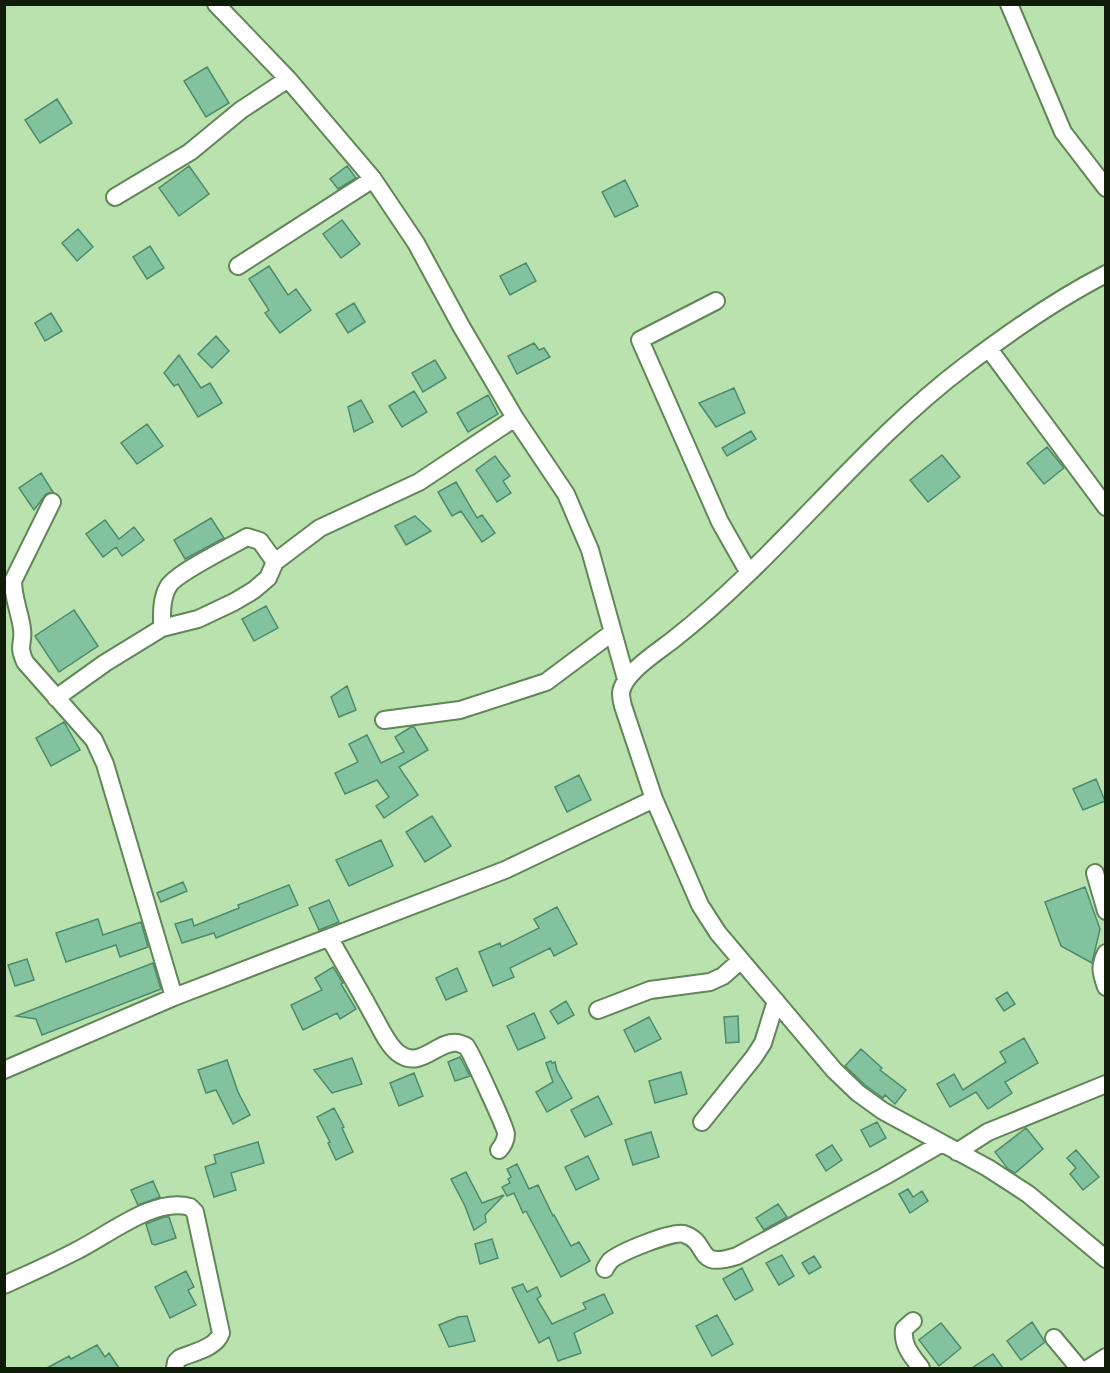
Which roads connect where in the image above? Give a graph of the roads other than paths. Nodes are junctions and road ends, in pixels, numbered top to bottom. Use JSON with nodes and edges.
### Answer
{"nodes":[{"id":1,"x":216,"y":4,"type":"edge"},
{"id":2,"x":1009,"y":4,"type":"edge"},
{"id":3,"x":288,"y":79,"type":"junction"},
{"id":4,"x":373,"y":179,"type":"junction"},
{"id":5,"x":1106,"y":188,"type":"edge"},
{"id":6,"x":115,"y":197,"type":"dead end"},
{"id":7,"x":238,"y":266,"type":"dead end"},
{"id":8,"x":1106,"y":274,"type":"edge"},
{"id":9,"x":716,"y":302,"type":"dead end"},
{"id":10,"x":990,"y":349,"type":"junction"},
{"id":11,"x":515,"y":418,"type":"junction"},
{"id":12,"x":52,"y":502,"type":"dead end"},
{"id":13,"x":1106,"y":507,"type":"edge"},
{"id":14,"x":276,"y":562,"type":"junction"},
{"id":15,"x":749,"y":573,"type":"junction"},
{"id":16,"x":162,"y":628,"type":"junction"},
{"id":17,"x":613,"y":632,"type":"junction"},
{"id":18,"x":626,"y":679,"type":"junction"},
{"id":19,"x":56,"y":698,"type":"junction"},
{"id":20,"x":384,"y":720,"type":"dead end"},
{"id":21,"x":654,"y":799,"type":"junction"},
{"id":22,"x":1095,"y":873,"type":"dead end"},
{"id":23,"x":1106,"y":911,"type":"edge"},
{"id":24,"x":330,"y":939,"type":"junction"},
{"id":25,"x":1106,"y":953,"type":"edge"},
{"id":26,"x":740,"y":961,"type":"junction"},
{"id":27,"x":1106,"y":987,"type":"edge"},
{"id":28,"x":174,"y":997,"type":"junction"},
{"id":29,"x":776,"y":1001,"type":"junction"},
{"id":30,"x":598,"y":1010,"type":"dead end"},
{"id":31,"x":4,"y":1070,"type":"edge"},
{"id":32,"x":1106,"y":1084,"type":"edge"},
{"id":33,"x":702,"y":1122,"type":"dead end"},
{"id":34,"x":949,"y":1148,"type":"junction"},
{"id":35,"x":499,"y":1150,"type":"dead end"},
{"id":36,"x":1106,"y":1259,"type":"edge"},
{"id":37,"x":605,"y":1269,"type":"dead end"},
{"id":38,"x":4,"y":1285,"type":"edge"},
{"id":39,"x":914,"y":1321,"type":"dead end"},
{"id":40,"x":1054,"y":1338,"type":"dead end"},
{"id":41,"x":1106,"y":1357,"type":"edge"},
{"id":42,"x":175,"y":1368,"type":"edge"},
{"id":43,"x":921,"y":1368,"type":"edge"},
{"id":44,"x":1079,"y":1368,"type":"edge"},
{"id":45,"x":1089,"y":1368,"type":"edge"}],
"edges":[{"from":1,"to":3,"type":"street"},
{"from":2,"to":5,"type":"street"},
{"from":3,"to":4,"type":"street"},
{"from":3,"to":6,"type":"street"},
{"from":4,"to":7,"type":"street"},
{"from":4,"to":11,"type":"street"},
{"from":8,"to":10,"type":"street"},
{"from":9,"to":15,"type":"street"},
{"from":10,"to":13,"type":"street"},
{"from":10,"to":15,"type":"street"},
{"from":11,"to":14,"type":"street"},
{"from":11,"to":17,"type":"street"},
{"from":12,"to":19,"type":"street"},
{"from":14,"to":16,"type":"street"},
{"from":14,"to":16,"type":"street"},
{"from":15,"to":18,"type":"street"},
{"from":16,"to":19,"type":"street"},
{"from":17,"to":18,"type":"street"},
{"from":17,"to":20,"type":"street"},
{"from":18,"to":21,"type":"street"},
{"from":19,"to":28,"type":"street"},
{"from":21,"to":24,"type":"street"},
{"from":21,"to":26,"type":"street"},
{"from":22,"to":23,"type":"street"},
{"from":24,"to":28,"type":"street"},
{"from":24,"to":35,"type":"street"},
{"from":25,"to":27,"type":"street"},
{"from":26,"to":29,"type":"street"},
{"from":26,"to":30,"type":"street"},
{"from":28,"to":31,"type":"street"},
{"from":29,"to":33,"type":"street"},
{"from":29,"to":34,"type":"street"},
{"from":32,"to":34,"type":"street"},
{"from":34,"to":36,"type":"street"},
{"from":34,"to":37,"type":"street"},
{"from":38,"to":42,"type":"street"},
{"from":39,"to":43,"type":"street"},
{"from":40,"to":44,"type":"street"},
{"from":41,"to":45,"type":"street"}]}
